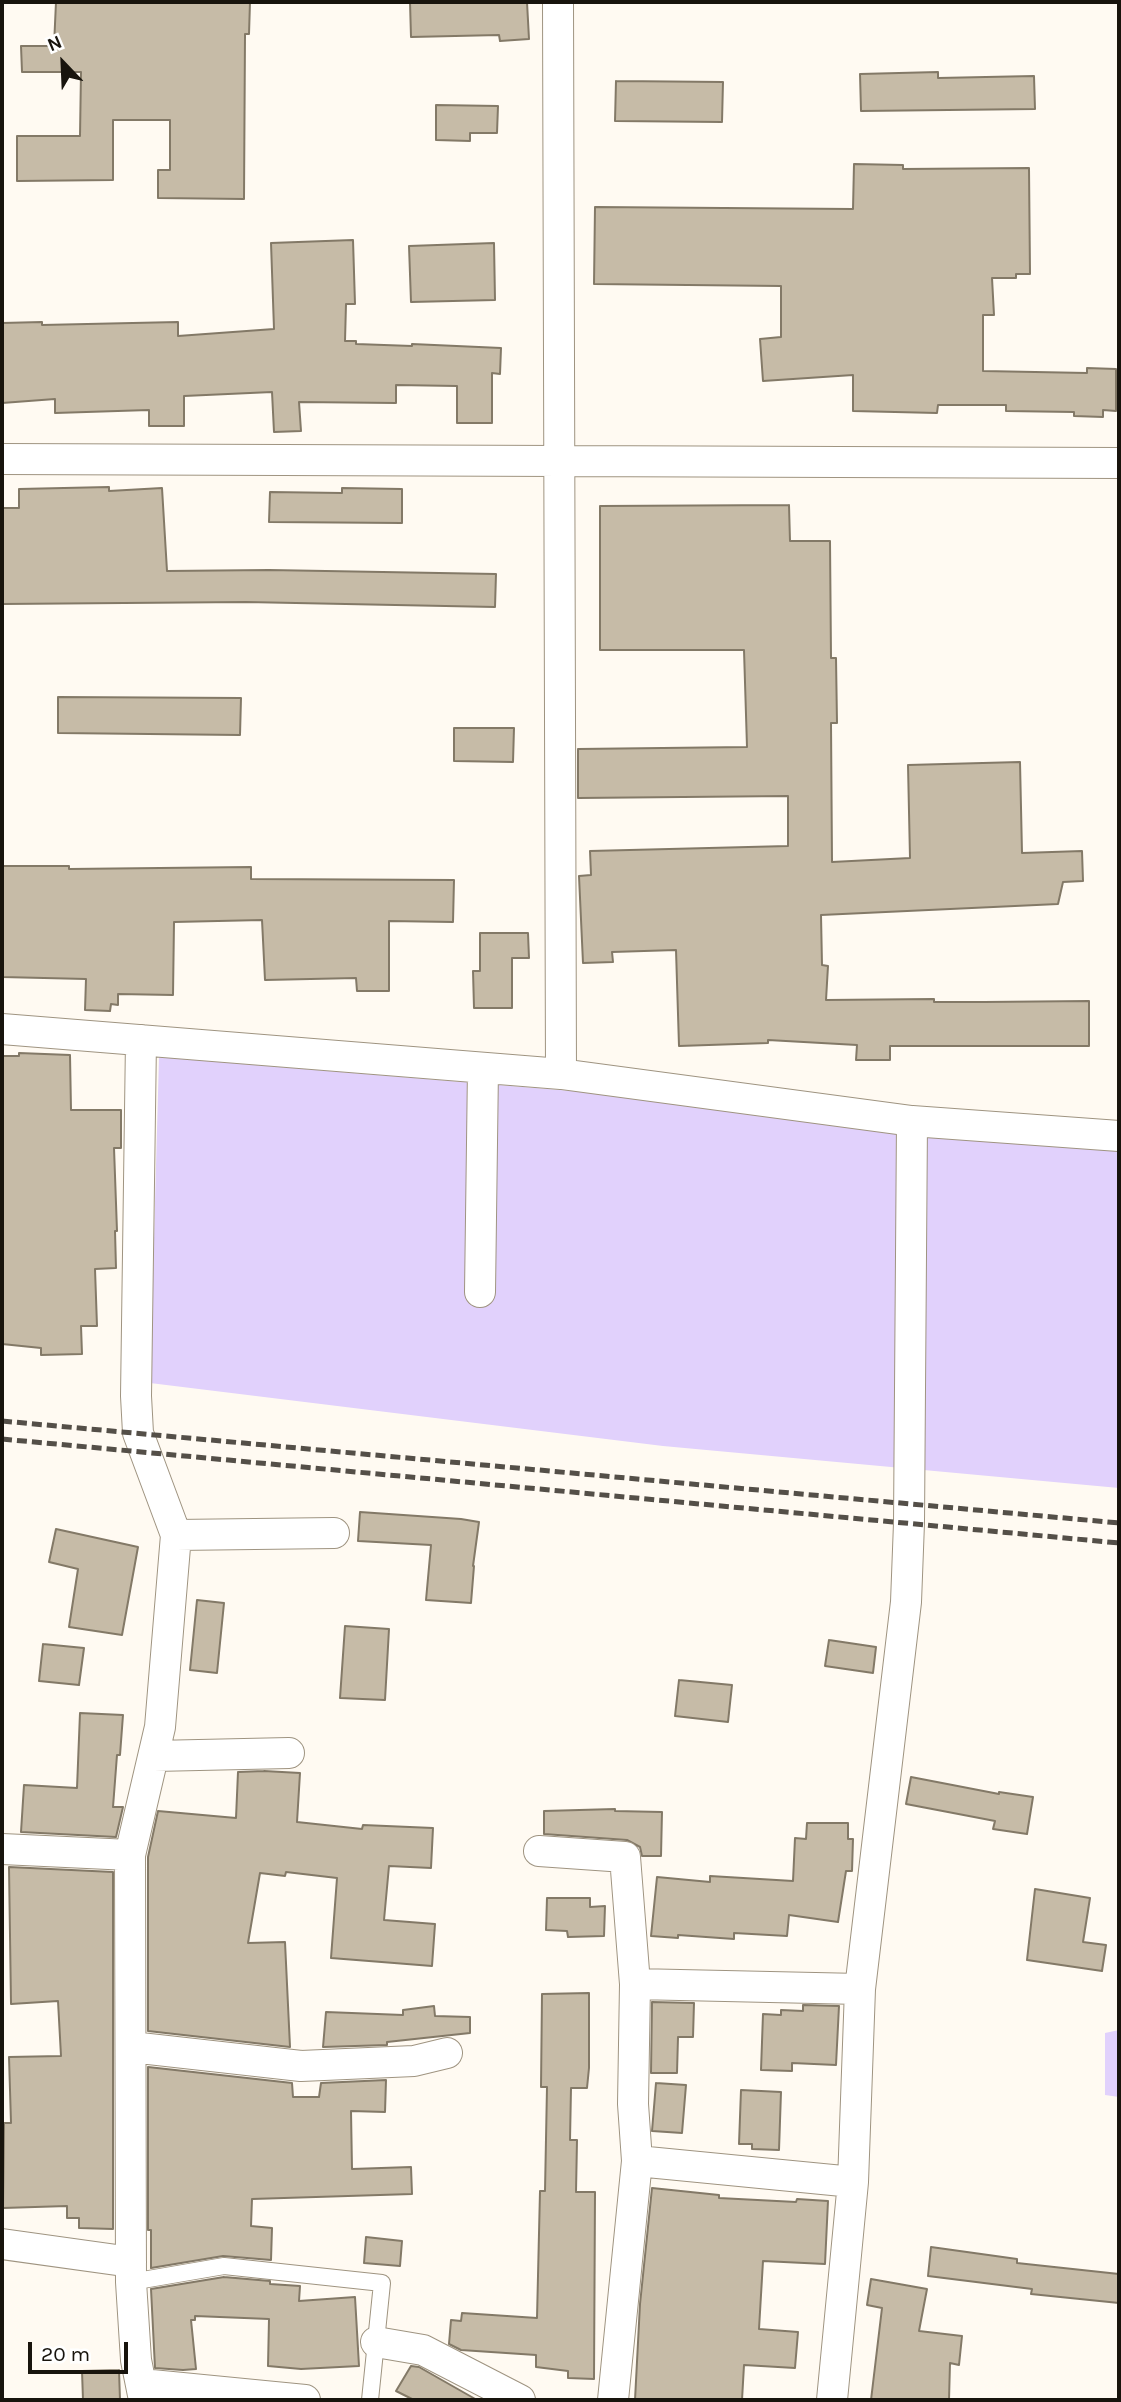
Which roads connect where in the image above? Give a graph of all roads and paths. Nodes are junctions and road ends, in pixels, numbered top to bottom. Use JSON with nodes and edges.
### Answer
{"nodes":[{"id":1,"x":558,"y":2,"type":"edge"},
{"id":2,"x":2,"y":459,"type":"edge"},
{"id":3,"x":559,"y":461,"type":"junction"},
{"id":4,"x":1119,"y":463,"type":"edge"},
{"id":5,"x":2,"y":1029,"type":"edge"},
{"id":6,"x":141,"y":1040,"type":"junction"},
{"id":7,"x":483,"y":1068,"type":"junction"},
{"id":8,"x":561,"y":1074,"type":"junction"},
{"id":9,"x":912,"y":1121,"type":"junction"},
{"id":10,"x":1119,"y":1136,"type":"edge"},
{"id":11,"x":480,"y":1293,"type":"dead end"},
{"id":12,"x":334,"y":1533,"type":"dead end"},
{"id":13,"x":176,"y":1535,"type":"junction"},
{"id":14,"x":289,"y":1753,"type":"dead end"},
{"id":15,"x":154,"y":1756,"type":"junction"},
{"id":16,"x":2,"y":1849,"type":"edge"},
{"id":17,"x":539,"y":1851,"type":"dead end"},
{"id":18,"x":130,"y":1855,"type":"junction"},
{"id":19,"x":635,"y":1984,"type":"junction"},
{"id":20,"x":860,"y":1989,"type":"junction"},
{"id":21,"x":131,"y":2047,"type":"junction"},
{"id":22,"x":447,"y":2053,"type":"dead end"},
{"id":23,"x":637,"y":2161,"type":"junction"},
{"id":24,"x":853,"y":2182,"type":"junction"},
{"id":25,"x":2,"y":2244,"type":"edge"},
{"id":26,"x":131,"y":2272,"type":"junction"},
{"id":27,"x":376,"y":2342,"type":"junction"},
{"id":28,"x":143,"y":2392,"type":"edge"},
{"id":29,"x":304,"y":2400,"type":"edge"},
{"id":30,"x":370,"y":2400,"type":"edge"},
{"id":31,"x":520,"y":2400,"type":"edge"},
{"id":32,"x":613,"y":2400,"type":"edge"},
{"id":33,"x":832,"y":2400,"type":"edge"}],
"edges":[{"from":1,"to":3,"type":"street"},
{"from":2,"to":3,"type":"street"},
{"from":3,"to":4,"type":"street"},
{"from":3,"to":8,"type":"street"},
{"from":5,"to":6,"type":"street"},
{"from":6,"to":7,"type":"street"},
{"from":6,"to":13,"type":"street"},
{"from":7,"to":8,"type":"street"},
{"from":7,"to":11,"type":"street"},
{"from":8,"to":9,"type":"street"},
{"from":9,"to":10,"type":"street"},
{"from":9,"to":20,"type":"street"},
{"from":12,"to":13,"type":"street"},
{"from":13,"to":15,"type":"street"},
{"from":14,"to":15,"type":"street"},
{"from":15,"to":18,"type":"street"},
{"from":16,"to":18,"type":"street"},
{"from":17,"to":19,"type":"street"},
{"from":18,"to":21,"type":"street"},
{"from":19,"to":20,"type":"street"},
{"from":19,"to":23,"type":"street"},
{"from":20,"to":24,"type":"street"},
{"from":21,"to":22,"type":"street"},
{"from":21,"to":26,"type":"street"},
{"from":23,"to":24,"type":"street"},
{"from":23,"to":32,"type":"street"},
{"from":24,"to":33,"type":"street"},
{"from":25,"to":26,"type":"street"},
{"from":26,"to":27,"type":"lane"},
{"from":26,"to":28,"type":"street"},
{"from":27,"to":30,"type":"lane"},
{"from":27,"to":31,"type":"street"},
{"from":28,"to":29,"type":"street"}]}
